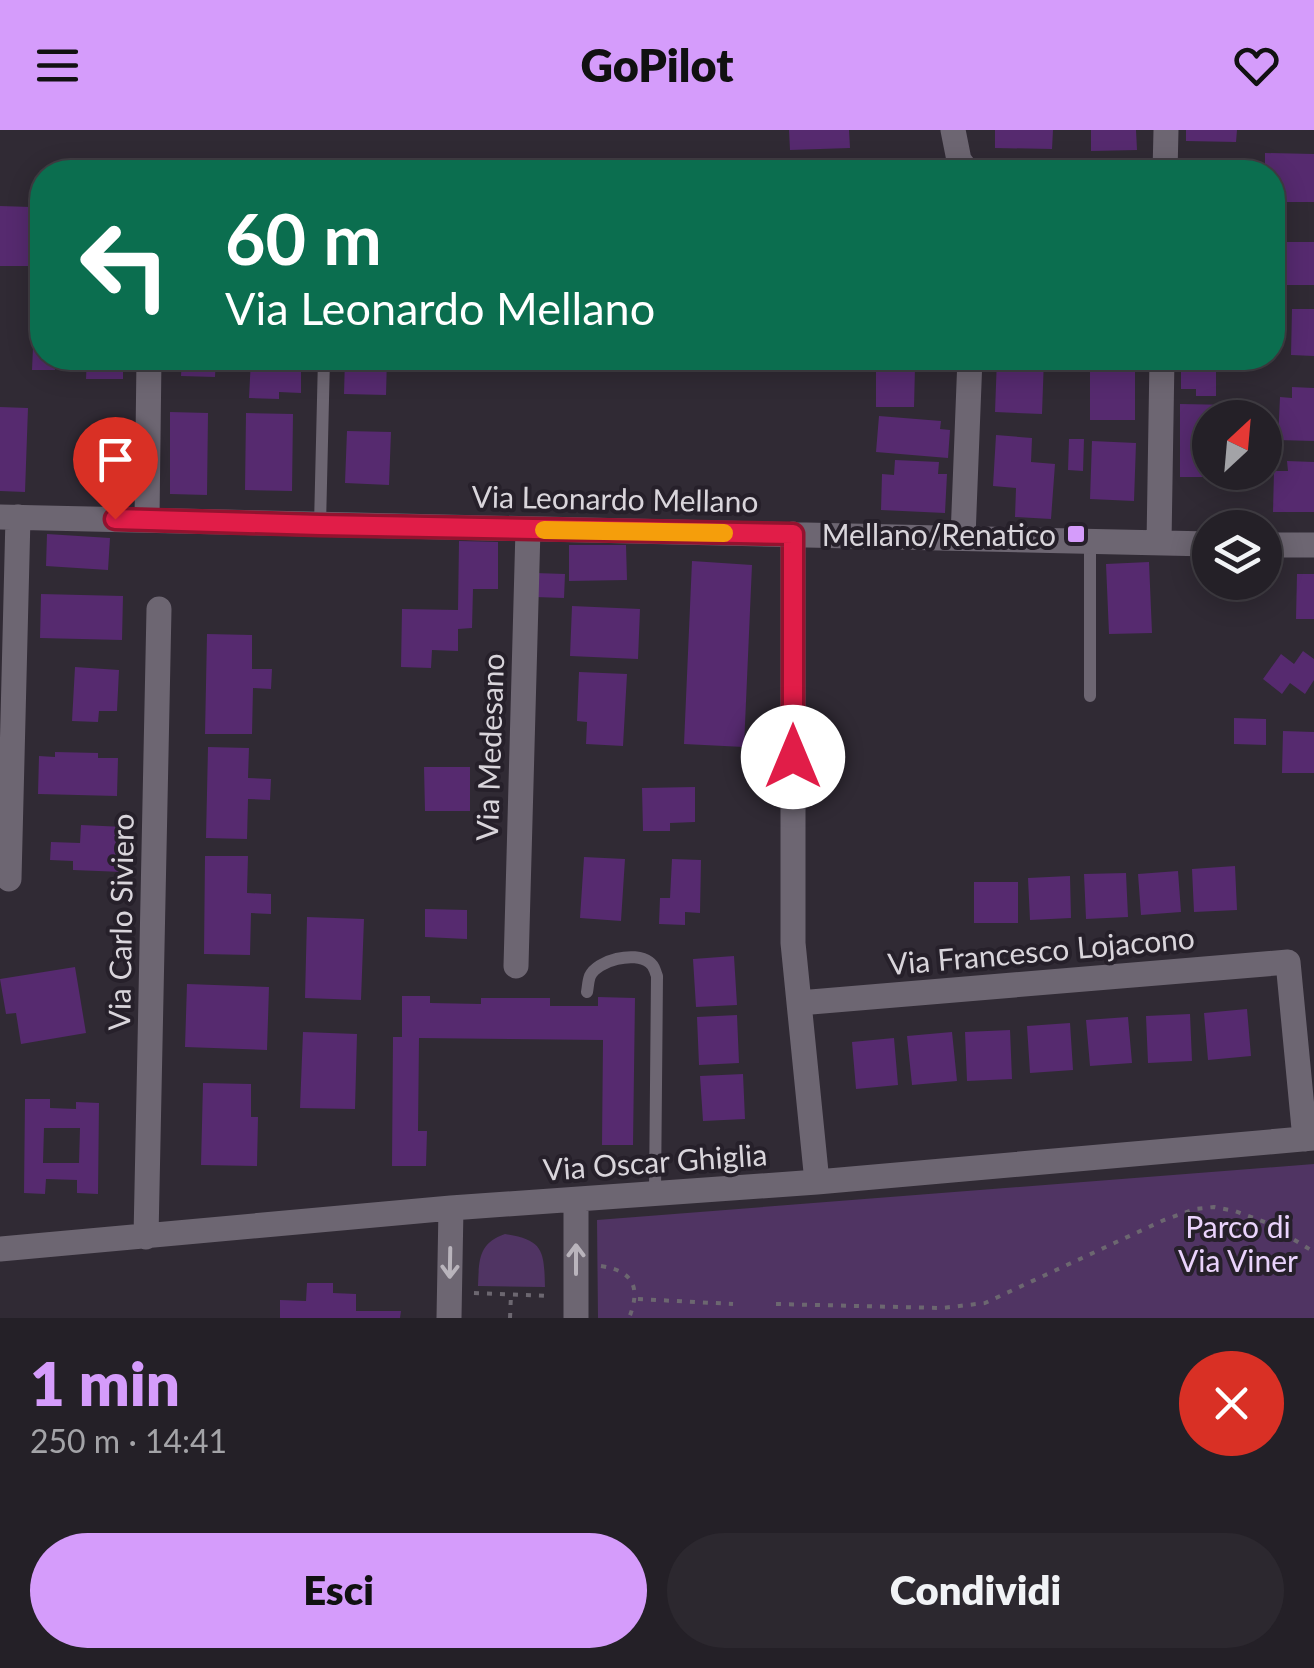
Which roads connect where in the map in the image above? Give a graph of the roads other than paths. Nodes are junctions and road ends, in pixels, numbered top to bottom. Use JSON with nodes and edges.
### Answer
{"nodes":[{"id":1,"x":953,"y":130,"type":"edge"},
{"id":2,"x":1166,"y":130,"type":"edge"},
{"id":3,"x":959,"y":160,"type":"edge"},
{"id":4,"x":1165,"y":160,"type":"edge"},
{"id":5,"x":149,"y":370,"type":"edge"},
{"id":6,"x":324,"y":370,"type":"edge"},
{"id":7,"x":970,"y":370,"type":"edge"},
{"id":8,"x":1162,"y":370,"type":"edge"},
{"id":9,"x":9,"y":517,"type":"edge"},
{"id":10,"x":147,"y":520,"type":"junction"},
{"id":11,"x":320,"y":525,"type":"junction"},
{"id":12,"x":528,"y":529,"type":"junction"},
{"id":13,"x":793,"y":534,"type":"junction"},
{"id":14,"x":963,"y":538,"type":"junction"},
{"id":15,"x":1090,"y":541,"type":"junction"},
{"id":16,"x":1160,"y":543,"type":"junction"},
{"id":17,"x":1192,"y":544,"type":"edge"},
{"id":18,"x":1282,"y":544,"type":"edge"},
{"id":19,"x":1314,"y":545,"type":"edge"},
{"id":20,"x":159,"y":609,"type":"dead end"},
{"id":21,"x":1090,"y":696,"type":"dead end"},
{"id":22,"x":9,"y":879,"type":"dead end"},
{"id":23,"x":516,"y":966,"type":"dead end"},
{"id":24,"x":587,"y":992,"type":"dead end"},
{"id":25,"x":799,"y":1003,"type":"junction"},
{"id":26,"x":1310,"y":1138,"type":"edge"},
{"id":27,"x":817,"y":1182,"type":"junction"},
{"id":28,"x":655,"y":1194,"type":"junction"},
{"id":29,"x":576,"y":1200,"type":"junction"},
{"id":30,"x":451,"y":1208,"type":"junction"},
{"id":31,"x":146,"y":1237,"type":"junction"},
{"id":32,"x":0,"y":1249,"type":"edge"},
{"id":33,"x":449,"y":1305,"type":"edge"},
{"id":34,"x":576,"y":1307,"type":"edge"}],
"edges":[{"from":1,"to":3,"type":"street"},
{"from":2,"to":4,"type":"street"},
{"from":5,"to":10,"type":"street"},
{"from":6,"to":11,"type":"lane"},
{"from":7,"to":14,"type":"street"},
{"from":8,"to":16,"type":"street"},
{"from":9,"to":10,"type":"street","name":"Via Leonardo Mellano"},
{"from":9,"to":22,"type":"street","name":"Via Leonardo Mellano"},
{"from":10,"to":11,"type":"street","name":"Via Leonardo Mellano"},
{"from":11,"to":12,"type":"street","name":"Via Leonardo Mellano"},
{"from":12,"to":13,"type":"street","name":"Via Leonardo Mellano"},
{"from":12,"to":23,"type":"street","name":"Via Medesano"},
{"from":13,"to":14,"type":"street","name":"Via Leonardo Mellano"},
{"from":13,"to":25,"type":"street"},
{"from":14,"to":15,"type":"street","name":"Via Leonardo Mellano"},
{"from":15,"to":16,"type":"street","name":"Via Leonardo Mellano"},
{"from":15,"to":21,"type":"lane"},
{"from":16,"to":17,"type":"street","name":"Via Leonardo Mellano"},
{"from":18,"to":19,"type":"street"},
{"from":20,"to":31,"type":"street","name":"Via Carlo Siviero"},
{"from":24,"to":28,"type":"lane"},
{"from":25,"to":26,"type":"street","name":"Via Francesco Lojacono"},
{"from":25,"to":27,"type":"street"},
{"from":26,"to":27,"type":"street","name":"Via Oscar Ghiglia"},
{"from":27,"to":28,"type":"street","name":"Via Oscar Ghiglia"},
{"from":28,"to":29,"type":"street","name":"Via Oscar Ghiglia"},
{"from":29,"to":30,"type":"street","name":"Via Oscar Ghiglia"},
{"from":34,"to":29,"type":"street","one_way":true},
{"from":30,"to":31,"type":"street","name":"Via Oscar Ghiglia"},
{"from":30,"to":33,"type":"street","one_way":true},
{"from":31,"to":32,"type":"street","name":"Via Oscar Ghiglia"}]}
